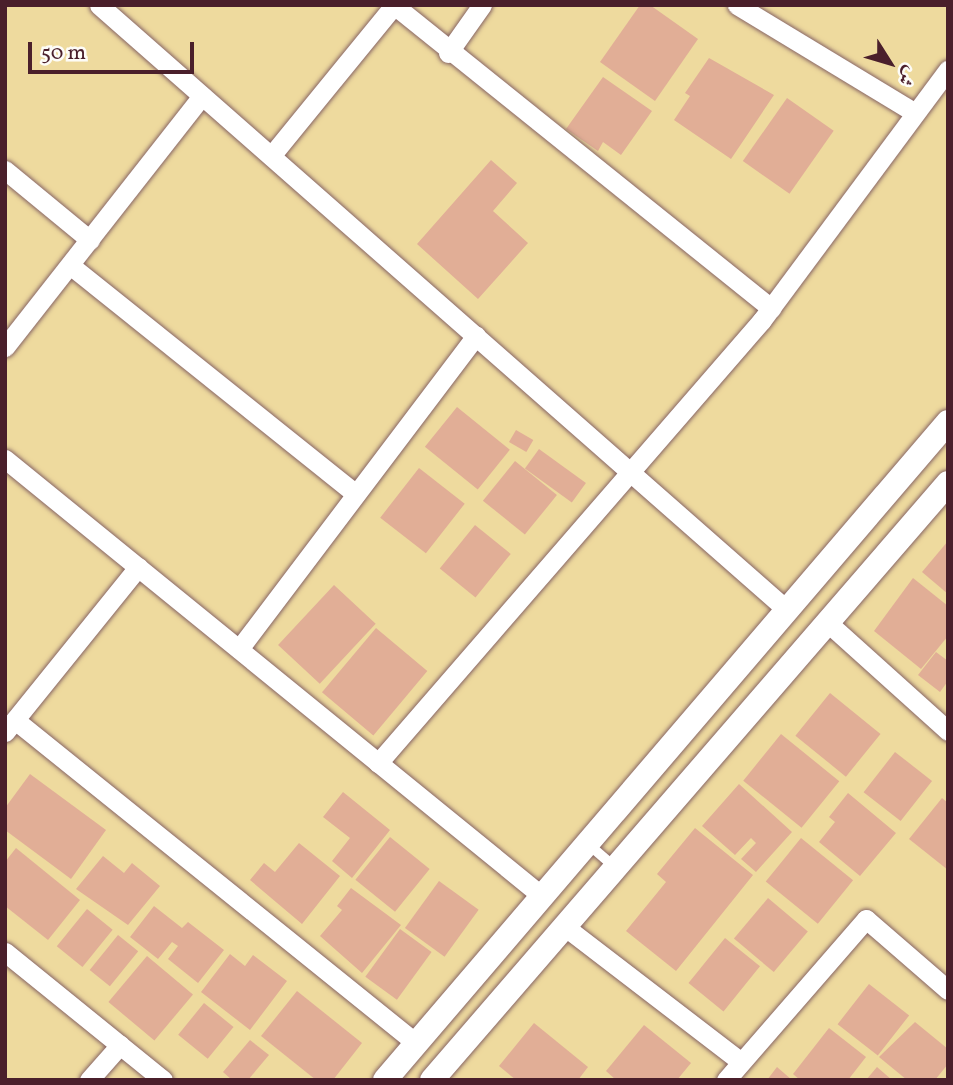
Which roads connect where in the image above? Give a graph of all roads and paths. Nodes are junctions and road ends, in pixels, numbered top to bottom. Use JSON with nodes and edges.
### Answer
{"nodes":[{"id":1,"x":99,"y":5,"type":"edge"},
{"id":2,"x":482,"y":5,"type":"edge"},
{"id":3,"x":737,"y":5,"type":"edge"},
{"id":4,"x":448,"y":53,"type":"junction"},
{"id":5,"x":948,"y":70,"type":"edge"},
{"id":6,"x":202,"y":96,"type":"junction"},
{"id":7,"x":915,"y":113,"type":"junction"},
{"id":8,"x":271,"y":156,"type":"junction"},
{"id":9,"x":5,"y":170,"type":"edge"},
{"id":10,"x":90,"y":240,"type":"junction"},
{"id":11,"x":70,"y":265,"type":"junction"},
{"id":12,"x":771,"y":308,"type":"junction"},
{"id":13,"x":476,"y":336,"type":"junction"},
{"id":14,"x":5,"y":348,"type":"edge"},
{"id":15,"x":948,"y":422,"type":"edge"},
{"id":16,"x":5,"y":459,"type":"edge"},
{"id":17,"x":628,"y":470,"type":"junction"},
{"id":18,"x":948,"y":483,"type":"edge"},
{"id":19,"x":356,"y":494,"type":"junction"},
{"id":20,"x":138,"y":567,"type":"junction"},
{"id":21,"x":787,"y":610,"type":"junction"},
{"id":22,"x":827,"y":622,"type":"junction"},
{"id":23,"x":239,"y":649,"type":"junction"},
{"id":24,"x":10,"y":726,"type":"edge"},
{"id":25,"x":948,"y":731,"type":"edge"},
{"id":26,"x":378,"y":763,"type":"junction"},
{"id":27,"x":587,"y":843,"type":"junction"},
{"id":28,"x":615,"y":868,"type":"junction"},
{"id":29,"x":542,"y":896,"type":"junction"},
{"id":30,"x":564,"y":926,"type":"junction"},
{"id":31,"x":5,"y":953,"type":"edge"},
{"id":32,"x":948,"y":990,"type":"edge"},
{"id":33,"x":416,"y":1043,"type":"junction"},
{"id":34,"x":120,"y":1045,"type":"junction"},
{"id":35,"x":741,"y":1062,"type":"junction"},
{"id":36,"x":89,"y":1080,"type":"edge"},
{"id":37,"x":163,"y":1080,"type":"edge"},
{"id":38,"x":384,"y":1080,"type":"edge"},
{"id":39,"x":432,"y":1080,"type":"edge"},
{"id":40,"x":726,"y":1080,"type":"edge"}],
"edges":[{"from":1,"to":6,"type":"street"},
{"from":2,"to":4,"type":"street"},
{"from":3,"to":7,"type":"street"},
{"from":4,"to":8,"type":"street"},
{"from":4,"to":12,"type":"street"},
{"from":5,"to":7,"type":"street"},
{"from":6,"to":8,"type":"street"},
{"from":6,"to":10,"type":"street"},
{"from":7,"to":12,"type":"street"},
{"from":8,"to":13,"type":"street"},
{"from":9,"to":10,"type":"street"},
{"from":10,"to":11,"type":"street"},
{"from":11,"to":14,"type":"street"},
{"from":11,"to":19,"type":"street"},
{"from":12,"to":17,"type":"street"},
{"from":13,"to":17,"type":"street"},
{"from":13,"to":19,"type":"street"},
{"from":15,"to":21,"type":"street"},
{"from":16,"to":20,"type":"street"},
{"from":17,"to":21,"type":"street"},
{"from":17,"to":26,"type":"street"},
{"from":18,"to":22,"type":"street"},
{"from":19,"to":23,"type":"street"},
{"from":20,"to":23,"type":"street"},
{"from":20,"to":24,"type":"street"},
{"from":21,"to":27,"type":"street"},
{"from":22,"to":25,"type":"street"},
{"from":22,"to":28,"type":"street"},
{"from":23,"to":26,"type":"street"},
{"from":24,"to":33,"type":"street"},
{"from":26,"to":29,"type":"street"},
{"from":27,"to":28,"type":"lane"},
{"from":27,"to":29,"type":"street"},
{"from":28,"to":30,"type":"street"},
{"from":29,"to":33,"type":"street"},
{"from":30,"to":35,"type":"street"},
{"from":30,"to":39,"type":"street"},
{"from":31,"to":34,"type":"street"},
{"from":32,"to":35,"type":"street"},
{"from":33,"to":38,"type":"street"},
{"from":34,"to":36,"type":"street"},
{"from":34,"to":37,"type":"street"},
{"from":35,"to":40,"type":"street"}]}
